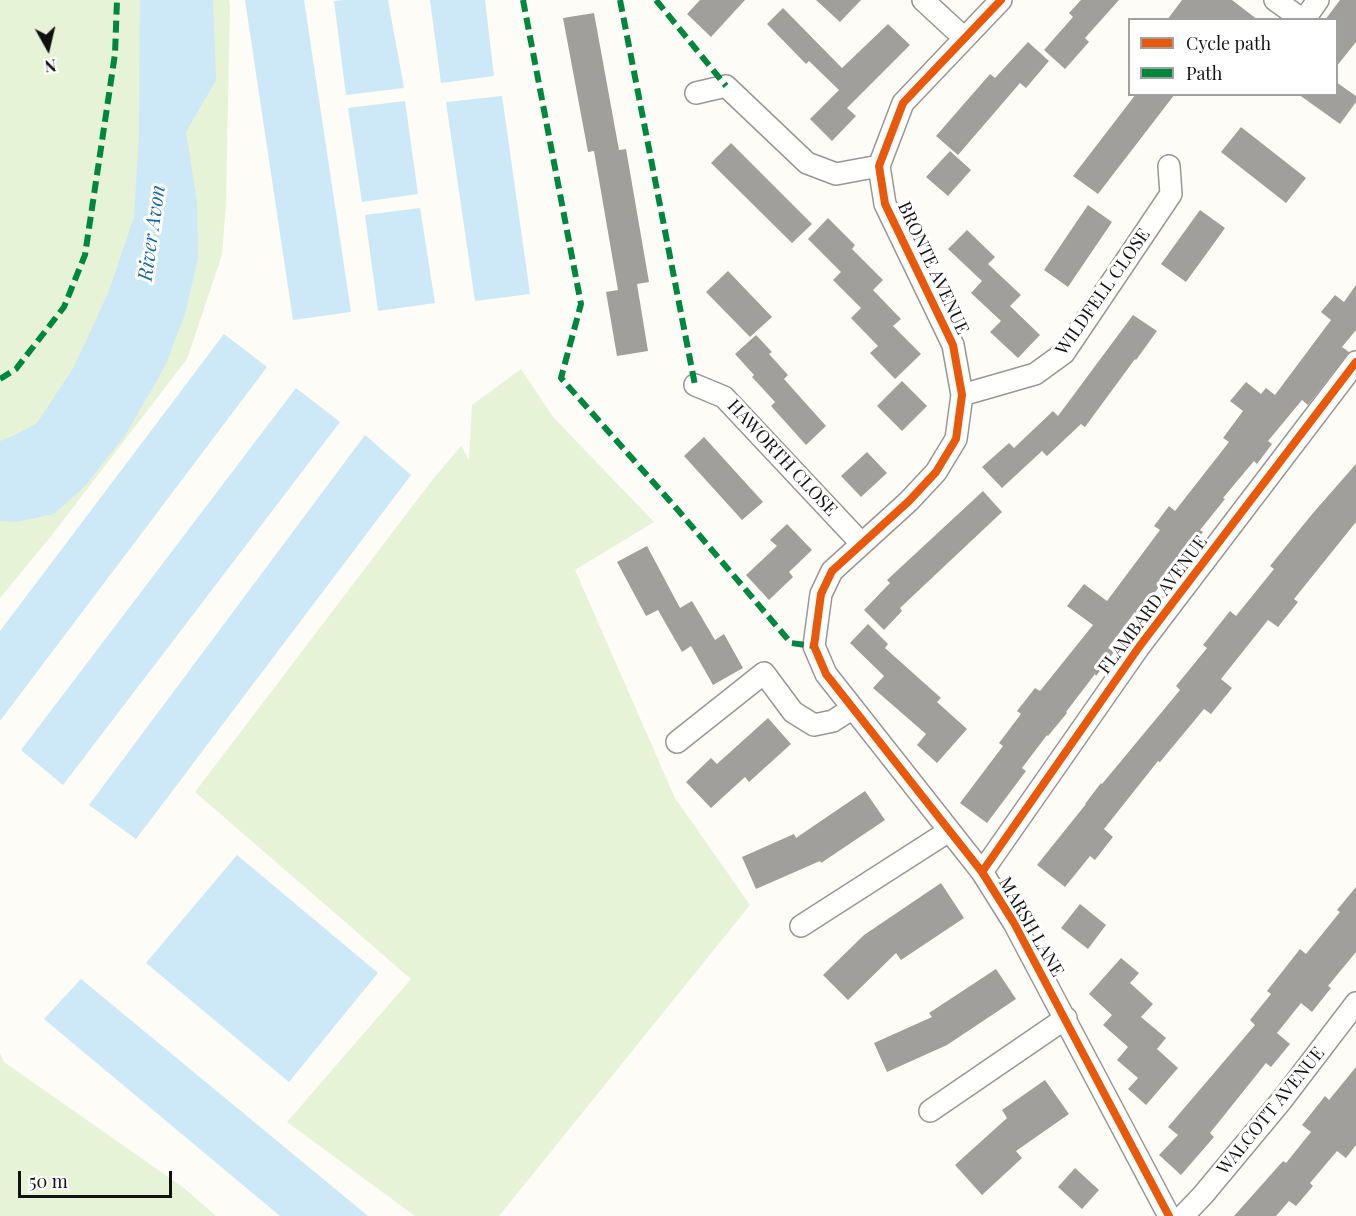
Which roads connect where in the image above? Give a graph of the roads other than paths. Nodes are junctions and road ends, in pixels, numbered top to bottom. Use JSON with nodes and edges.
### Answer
{"nodes":[{"id":1,"x":923,"y":0,"type":"edge"},
{"id":2,"x":1001,"y":0,"type":"edge"},
{"id":3,"x":1275,"y":0,"type":"edge"},
{"id":4,"x":1318,"y":0,"type":"edge"},
{"id":5,"x":1300,"y":18,"type":"edge"},
{"id":6,"x":1304,"y":18,"type":"edge"},
{"id":7,"x":964,"y":38,"type":"junction"},
{"id":8,"x":696,"y":93,"type":"dead end"},
{"id":9,"x":879,"y":166,"type":"junction"},
{"id":10,"x":1169,"y":166,"type":"dead end"},
{"id":11,"x":1356,"y":362,"type":"edge"},
{"id":12,"x":695,"y":385,"type":"dead end"},
{"id":13,"x":962,"y":395,"type":"junction"},
{"id":14,"x":861,"y":543,"type":"junction"},
{"id":15,"x":814,"y":646,"type":"joint"},
{"id":16,"x":853,"y":708,"type":"junction"},
{"id":17,"x":677,"y":742,"type":"dead end"},
{"id":18,"x":949,"y":831,"type":"junction"},
{"id":19,"x":982,"y":872,"type":"junction"},
{"id":20,"x":801,"y":926,"type":"dead end"},
{"id":21,"x":1356,"y":1003,"type":"edge"},
{"id":22,"x":1066,"y":1018,"type":"junction"},
{"id":23,"x":930,"y":1111,"type":"dead end"},
{"id":24,"x":1168,"y":1216,"type":"edge"},
{"id":25,"x":1183,"y":1216,"type":"edge"}],
"edges":[{"from":1,"to":7,"type":"street"},
{"from":2,"to":7,"type":"street","name":"BRONTE AVENUE"},
{"from":3,"to":5,"type":"street"},
{"from":4,"to":6,"type":"street"},
{"from":7,"to":9,"type":"street","name":"BRONTE AVENUE"},
{"from":8,"to":9,"type":"street"},
{"from":9,"to":13,"type":"street","name":"BRONTE AVENUE"},
{"from":10,"to":13,"type":"street","name":"WILDFELL CLOSE"},
{"from":11,"to":19,"type":"street","name":"FLAMBARD AVENUE"},
{"from":12,"to":14,"type":"street","name":"HAWORTH CLOSE"},
{"from":13,"to":14,"type":"street","name":"BRONTE AVENUE"},
{"from":14,"to":15,"type":"street","name":"BRONTE AVENUE"},
{"from":15,"to":16,"type":"street","name":"MARSH LANE"},
{"from":16,"to":17,"type":"street"},
{"from":16,"to":18,"type":"street","name":"MARSH LANE"},
{"from":18,"to":19,"type":"street","name":"MARSH LANE"},
{"from":18,"to":20,"type":"street"},
{"from":19,"to":22,"type":"street","name":"MARSH LANE"},
{"from":21,"to":25,"type":"street","name":"WALCOTT AVENUE"},
{"from":22,"to":23,"type":"street"},
{"from":22,"to":24,"type":"street","name":"MARSH LANE"}]}
